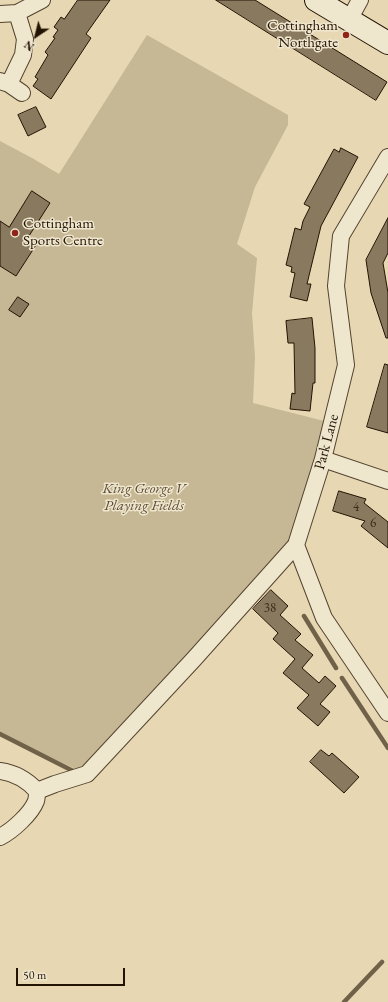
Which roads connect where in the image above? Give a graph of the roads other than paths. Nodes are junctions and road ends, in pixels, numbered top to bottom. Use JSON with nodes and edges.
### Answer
{"nodes":[{"id":1,"x":42,"y":0,"type":"edge"},
{"id":2,"x":316,"y":0,"type":"edge"},
{"id":3,"x":360,"y":0,"type":"edge"},
{"id":4,"x":0,"y":14,"type":"edge"},
{"id":5,"x":17,"y":14,"type":"junction"},
{"id":6,"x":349,"y":20,"type":"junction"},
{"id":7,"x":388,"y":43,"type":"edge"},
{"id":8,"x":4,"y":82,"type":"edge"},
{"id":9,"x":22,"y":94,"type":"dead end"},
{"id":10,"x":388,"y":157,"type":"edge"},
{"id":11,"x":383,"y":176,"type":"edge"},
{"id":12,"x":323,"y":459,"type":"junction"},
{"id":13,"x":388,"y":480,"type":"edge"},
{"id":14,"x":296,"y":545,"type":"junction"},
{"id":15,"x":388,"y":713,"type":"edge"},
{"id":16,"x":0,"y":771,"type":"edge"},
{"id":17,"x":37,"y":791,"type":"junction"},
{"id":18,"x":0,"y":837,"type":"edge"}],
"edges":[{"from":1,"to":5,"type":"street"},
{"from":2,"to":6,"type":"street"},
{"from":3,"to":6,"type":"street"},
{"from":4,"to":5,"type":"street"},
{"from":5,"to":8,"type":"street"},
{"from":6,"to":7,"type":"street"},
{"from":8,"to":9,"type":"street"},
{"from":10,"to":11,"type":"street","name":"Park Lane"},
{"from":11,"to":12,"type":"street","name":"Park Lane"},
{"from":12,"to":13,"type":"street"},
{"from":12,"to":14,"type":"street","name":"Park Lane"},
{"from":14,"to":15,"type":"street"},
{"from":14,"to":17,"type":"street"},
{"from":16,"to":17,"type":"street"},
{"from":17,"to":18,"type":"street"}]}
